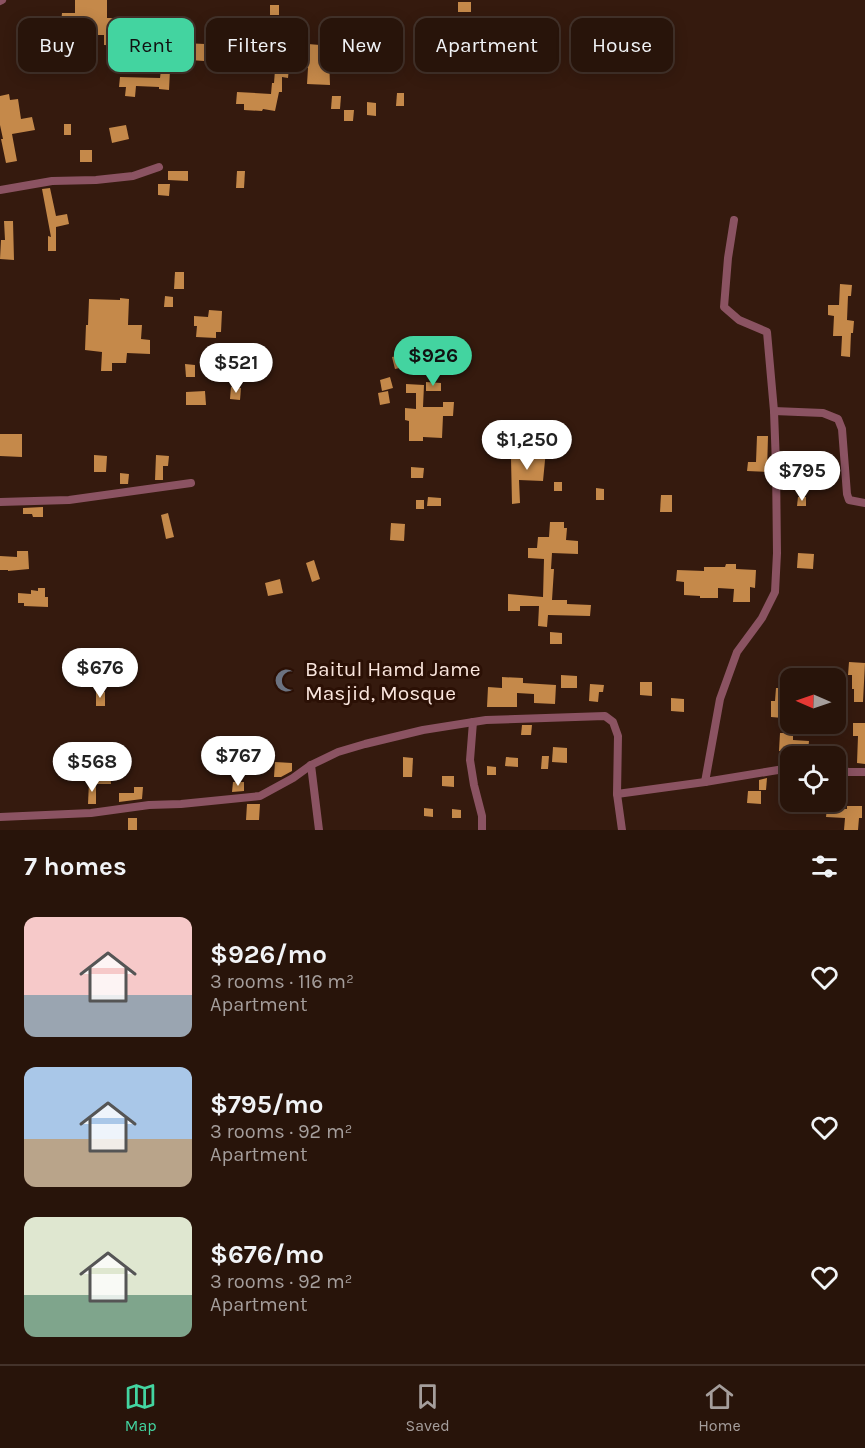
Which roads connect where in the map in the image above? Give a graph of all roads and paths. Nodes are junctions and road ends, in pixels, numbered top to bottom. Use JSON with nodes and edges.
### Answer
{"nodes":[{"id":1,"x":159,"y":167,"type":"dead end"},
{"id":2,"x":0,"y":190,"type":"edge"},
{"id":3,"x":734,"y":220,"type":"dead end"},
{"id":4,"x":774,"y":411,"type":"junction"},
{"id":5,"x":191,"y":483,"type":"dead end"},
{"id":6,"x":0,"y":502,"type":"edge"},
{"id":7,"x":865,"y":503,"type":"edge"},
{"id":8,"x":473,"y":722,"type":"junction"},
{"id":9,"x":311,"y":765,"type":"junction"},
{"id":10,"x":780,"y":770,"type":"edge"},
{"id":11,"x":846,"y":771,"type":"edge"},
{"id":12,"x":865,"y":772,"type":"edge"},
{"id":13,"x":705,"y":782,"type":"junction"},
{"id":14,"x":617,"y":794,"type":"junction"},
{"id":15,"x":0,"y":817,"type":"edge"},
{"id":16,"x":319,"y":830,"type":"edge"},
{"id":17,"x":482,"y":830,"type":"edge"},
{"id":18,"x":622,"y":830,"type":"edge"}],
"edges":[{"from":1,"to":2,"type":"street"},
{"from":3,"to":4,"type":"street"},
{"from":4,"to":7,"type":"street"},
{"from":4,"to":13,"type":"street"},
{"from":5,"to":6,"type":"street"},
{"from":8,"to":9,"type":"street"},
{"from":8,"to":14,"type":"street"},
{"from":8,"to":17,"type":"street"},
{"from":9,"to":15,"type":"street"},
{"from":9,"to":16,"type":"street"},
{"from":10,"to":13,"type":"street"},
{"from":11,"to":12,"type":"street"},
{"from":13,"to":14,"type":"street"},
{"from":14,"to":18,"type":"street"}]}
